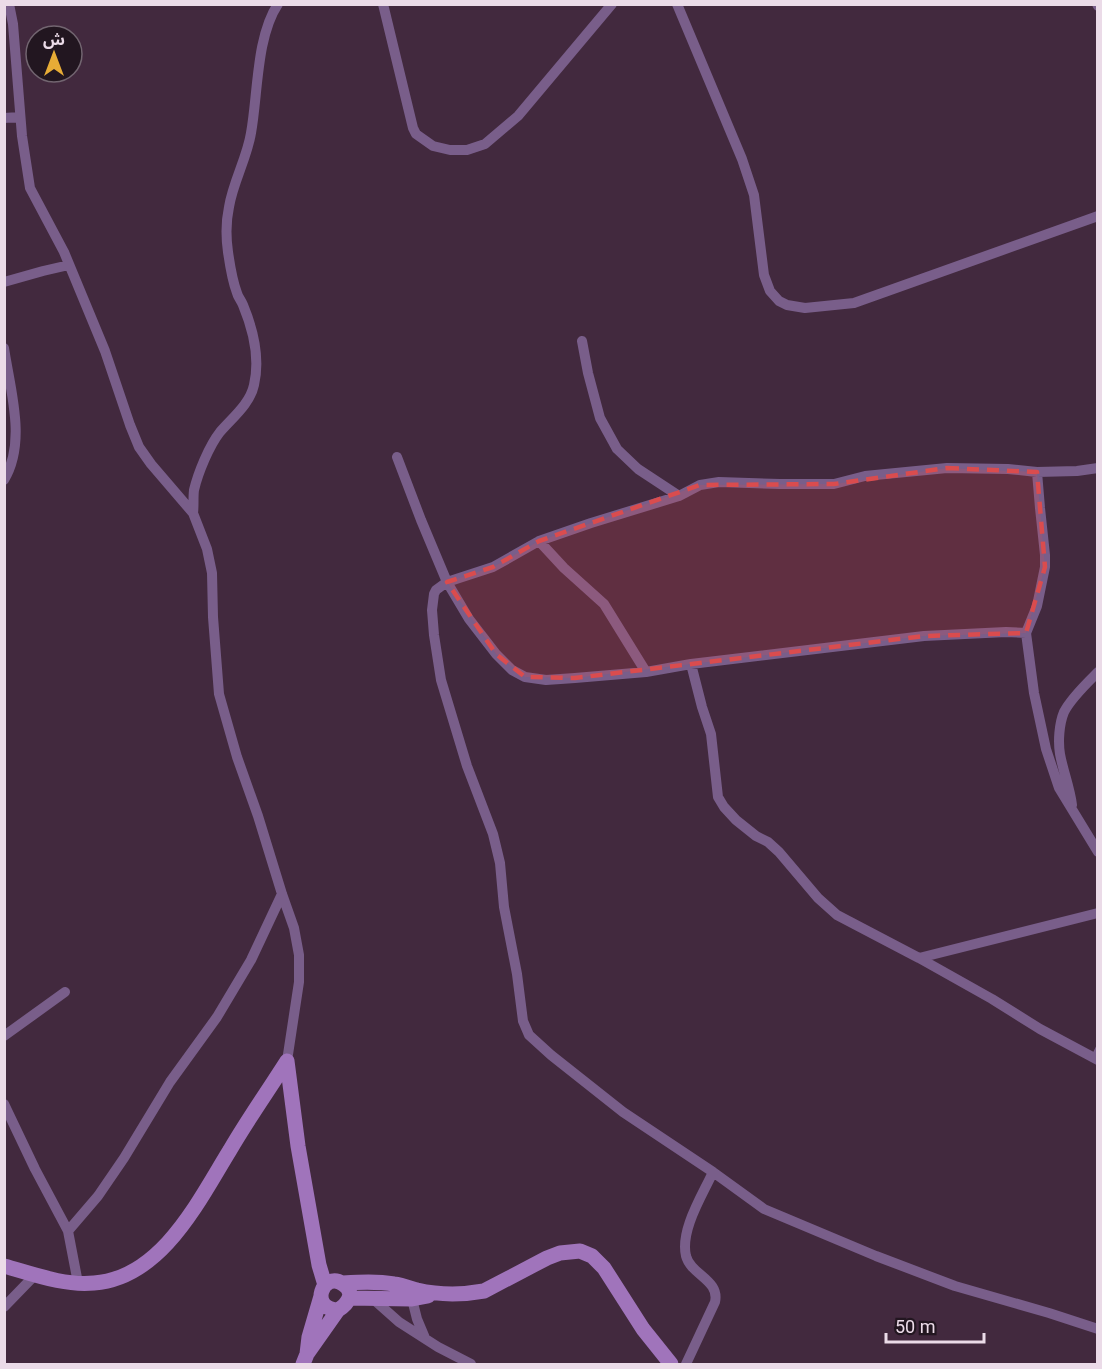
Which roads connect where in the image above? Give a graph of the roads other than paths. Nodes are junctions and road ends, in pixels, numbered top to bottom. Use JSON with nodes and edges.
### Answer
{"nodes":[{"id":1,"x":9,"y":4,"type":"edge"},
{"id":2,"x":278,"y":4,"type":"edge"},
{"id":3,"x":383,"y":4,"type":"edge"},
{"id":4,"x":612,"y":4,"type":"edge"},
{"id":5,"x":677,"y":4,"type":"edge"},
{"id":6,"x":20,"y":117,"type":"junction"},
{"id":7,"x":4,"y":118,"type":"edge"},
{"id":8,"x":1098,"y":216,"type":"edge"},
{"id":9,"x":69,"y":266,"type":"junction"},
{"id":10,"x":4,"y":282,"type":"edge"},
{"id":11,"x":582,"y":340,"type":"dead end"},
{"id":12,"x":4,"y":348,"type":"edge"},
{"id":13,"x":397,"y":457,"type":"dead end"},
{"id":14,"x":1098,"y":468,"type":"edge"},
{"id":15,"x":1037,"y":472,"type":"junction"},
{"id":16,"x":4,"y":480,"type":"edge"},
{"id":17,"x":679,"y":496,"type":"junction"},
{"id":18,"x":193,"y":513,"type":"junction"},
{"id":19,"x":539,"y":541,"type":"junction"},
{"id":20,"x":447,"y":582,"type":"junction"},
{"id":21,"x":1026,"y":633,"type":"junction"},
{"id":22,"x":691,"y":664,"type":"junction"},
{"id":23,"x":646,"y":672,"type":"junction"},
{"id":24,"x":1098,"y":672,"type":"edge"},
{"id":25,"x":1073,"y":811,"type":"junction"},
{"id":26,"x":1098,"y":852,"type":"edge"},
{"id":27,"x":282,"y":894,"type":"junction"},
{"id":28,"x":1098,"y":913,"type":"edge"},
{"id":29,"x":919,"y":958,"type":"junction"},
{"id":30,"x":65,"y":992,"type":"dead end"},
{"id":31,"x":4,"y":1036,"type":"edge"},
{"id":32,"x":1096,"y":1055,"type":"edge"},
{"id":33,"x":287,"y":1061,"type":"junction"},
{"id":34,"x":4,"y":1104,"type":"edge"},
{"id":35,"x":713,"y":1172,"type":"junction"},
{"id":36,"x":69,"y":1231,"type":"junction"},
{"id":37,"x":4,"y":1266,"type":"edge"},
{"id":38,"x":35,"y":1275,"type":"junction"},
{"id":39,"x":78,"y":1283,"type":"junction"},
{"id":40,"x":342,"y":1283,"type":"junction"},
{"id":41,"x":323,"y":1290,"type":"junction"},
{"id":42,"x":440,"y":1294,"type":"junction"},
{"id":43,"x":349,"y":1298,"type":"junction"},
{"id":44,"x":372,"y":1298,"type":"junction"},
{"id":45,"x":412,"y":1299,"type":"junction"},
{"id":46,"x":4,"y":1307,"type":"edge"},
{"id":47,"x":338,"y":1310,"type":"junction"},
{"id":48,"x":1098,"y":1329,"type":"edge"},
{"id":49,"x":425,"y":1338,"type":"junction"},
{"id":50,"x":305,"y":1359,"type":"edge"},
{"id":51,"x":457,"y":1361,"type":"edge"},
{"id":52,"x":471,"y":1365,"type":"edge"},
{"id":53,"x":671,"y":1365,"type":"edge"},
{"id":54,"x":686,"y":1365,"type":"edge"}],
"edges":[{"from":1,"to":6,"type":"street"},
{"from":2,"to":18,"type":"street"},
{"from":3,"to":4,"type":"street"},
{"from":5,"to":8,"type":"street"},
{"from":6,"to":7,"type":"street"},
{"from":6,"to":9,"type":"street"},
{"from":9,"to":10,"type":"street"},
{"from":9,"to":18,"type":"street"},
{"from":11,"to":17,"type":"street"},
{"from":12,"to":16,"type":"street"},
{"from":13,"to":20,"type":"street"},
{"from":14,"to":15,"type":"street"},
{"from":15,"to":17,"type":"street"},
{"from":15,"to":21,"type":"street"},
{"from":17,"to":19,"type":"street"},
{"from":18,"to":27,"type":"street"},
{"from":19,"to":20,"type":"street"},
{"from":19,"to":23,"type":"street"},
{"from":20,"to":23,"type":"street"},
{"from":20,"to":35,"type":"street"},
{"from":21,"to":22,"type":"street"},
{"from":21,"to":25,"type":"street"},
{"from":22,"to":23,"type":"street"},
{"from":22,"to":29,"type":"street"},
{"from":24,"to":25,"type":"street"},
{"from":25,"to":26,"type":"street"},
{"from":27,"to":33,"type":"street"},
{"from":27,"to":36,"type":"street"},
{"from":28,"to":29,"type":"street"},
{"from":29,"to":32,"type":"street"},
{"from":30,"to":31,"type":"street"},
{"from":33,"to":39,"type":"main road"},
{"from":33,"to":41,"type":"main road"},
{"from":34,"to":36,"type":"street"},
{"from":35,"to":48,"type":"street"},
{"from":35,"to":54,"type":"street"},
{"from":36,"to":39,"type":"street"},
{"from":37,"to":38,"type":"main road"},
{"from":38,"to":39,"type":"main road"},
{"from":38,"to":46,"type":"street"},
{"from":40,"to":41,"type":"main road"},
{"from":40,"to":42,"type":"main road"},
{"from":40,"to":43,"type":"main road"},
{"from":41,"to":47,"type":"main road"},
{"from":41,"to":50,"type":"main road"},
{"from":42,"to":45,"type":"main road"},
{"from":42,"to":53,"type":"main road"},
{"from":43,"to":44,"type":"main road"},
{"from":43,"to":47,"type":"main road"},
{"from":44,"to":45,"type":"main road"},
{"from":44,"to":49,"type":"street"},
{"from":45,"to":49,"type":"street"},
{"from":47,"to":50,"type":"main road"},
{"from":49,"to":51,"type":"street"},
{"from":51,"to":52,"type":"street"}]}
